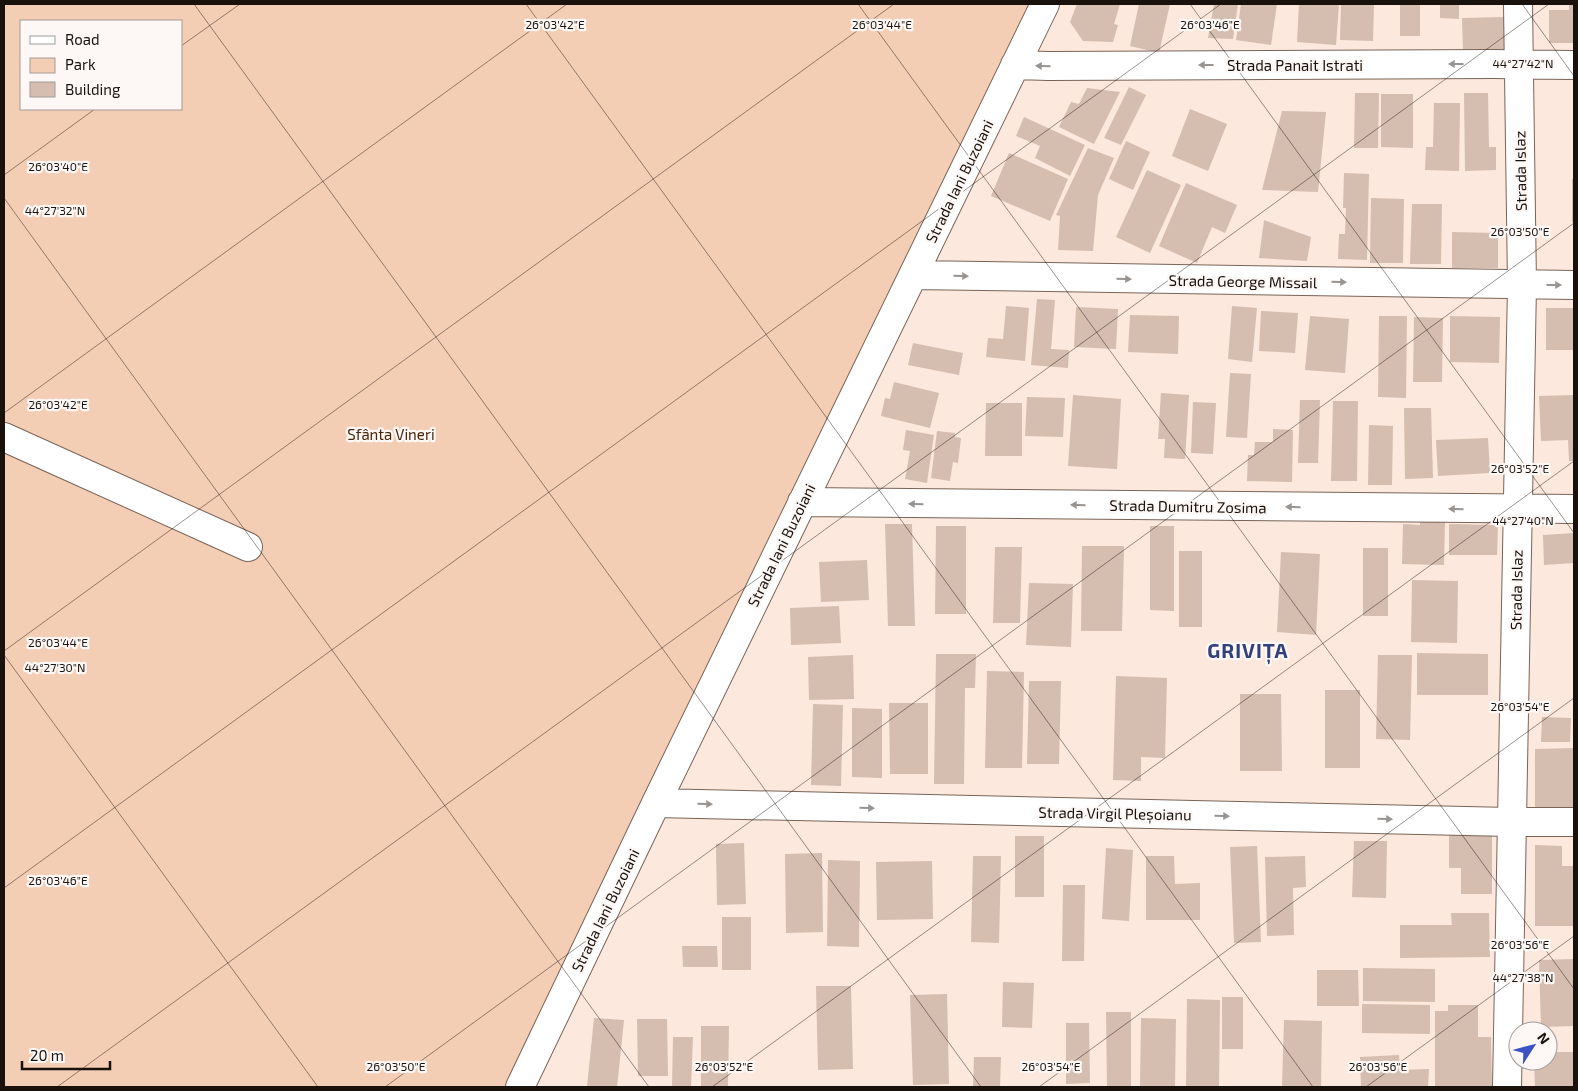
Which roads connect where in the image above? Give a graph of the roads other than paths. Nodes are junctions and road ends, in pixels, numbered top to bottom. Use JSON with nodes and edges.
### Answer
{"nodes":[{"id":1,"x":1045,"y":4,"type":"edge"},
{"id":2,"x":1518,"y":4,"type":"edge"},
{"id":3,"x":1518,"y":64,"type":"junction"},
{"id":4,"x":1015,"y":65,"type":"junction"},
{"id":5,"x":1574,"y":66,"type":"edge"},
{"id":6,"x":913,"y":275,"type":"junction"},
{"id":7,"x":1522,"y":285,"type":"junction"},
{"id":8,"x":1574,"y":285,"type":"edge"},
{"id":9,"x":4,"y":437,"type":"edge"},
{"id":10,"x":802,"y":502,"type":"junction"},
{"id":11,"x":1574,"y":509,"type":"edge"},
{"id":12,"x":1518,"y":510,"type":"junction"},
{"id":13,"x":248,"y":546,"type":"dead end"},
{"id":14,"x":656,"y":803,"type":"junction"},
{"id":15,"x":1511,"y":822,"type":"junction"},
{"id":16,"x":1574,"y":822,"type":"edge"},
{"id":17,"x":520,"y":1087,"type":"edge"},
{"id":18,"x":1506,"y":1087,"type":"edge"}],
"edges":[{"from":1,"to":4,"type":"street","name":"Strada Iani Buzoiani"},
{"from":2,"to":3,"type":"street","name":"Strada Islaz"},
{"from":3,"to":4,"type":"street","name":"Strada Panait Istrati","one_way":true},
{"from":3,"to":5,"type":"street","name":"Strada Panait Istrati"},
{"from":3,"to":7,"type":"street","name":"Strada Islaz"},
{"from":4,"to":6,"type":"street","name":"Strada Iani Buzoiani"},
{"from":6,"to":7,"type":"street","name":"Strada George Missail","one_way":true},
{"from":6,"to":10,"type":"street","name":"Strada Iani Buzoiani"},
{"from":7,"to":8,"type":"street","name":"Strada George Missail","one_way":true},
{"from":7,"to":12,"type":"street","name":"Strada Islaz"},
{"from":9,"to":13,"type":"street"},
{"from":12,"to":10,"type":"street","name":"Strada Dumitru Zosima","one_way":true},
{"from":10,"to":14,"type":"street","name":"Strada Iani Buzoiani"},
{"from":11,"to":12,"type":"street","name":"Strada Dumitru Zosima"},
{"from":12,"to":15,"type":"street","name":"Strada Islaz"},
{"from":14,"to":15,"type":"street","name":"Strada Virgil Pleșoianu","one_way":true},
{"from":14,"to":17,"type":"street","name":"Strada Iani Buzoiani"},
{"from":15,"to":16,"type":"street","name":"Strada Virgil Pleșoianu"},
{"from":15,"to":18,"type":"street","name":"Strada Islaz"}]}
